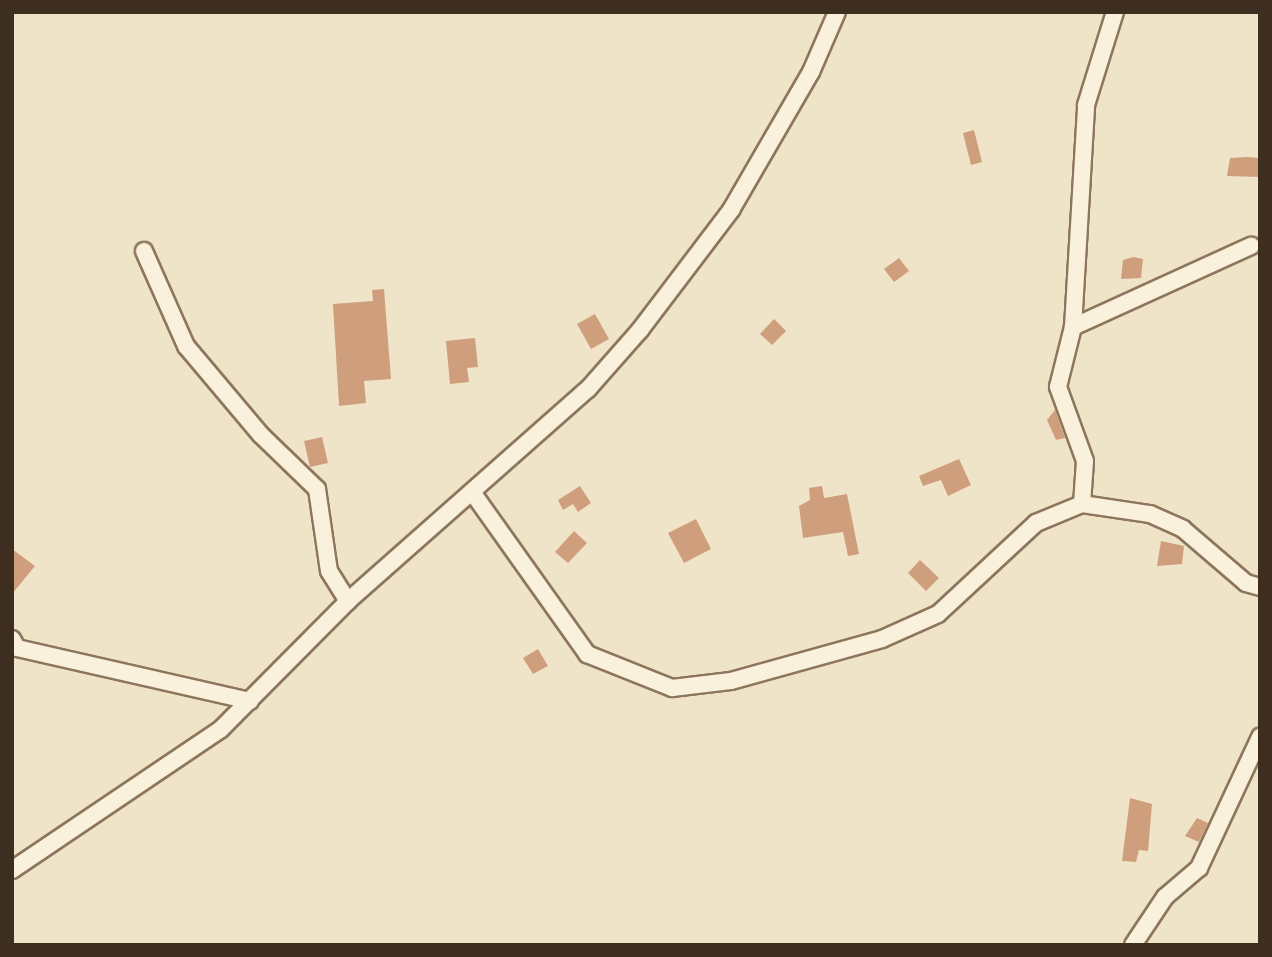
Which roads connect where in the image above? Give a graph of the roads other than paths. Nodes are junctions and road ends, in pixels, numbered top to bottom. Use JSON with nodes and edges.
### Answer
{"nodes":[{"id":1,"x":837,"y":12,"type":"edge"},
{"id":2,"x":1115,"y":12,"type":"edge"},
{"id":3,"x":1251,"y":246,"type":"dead end"},
{"id":4,"x":144,"y":251,"type":"dead end"},
{"id":5,"x":1073,"y":327,"type":"junction"},
{"id":6,"x":472,"y":492,"type":"junction"},
{"id":7,"x":1082,"y":504,"type":"junction"},
{"id":8,"x":1260,"y":587,"type":"edge"},
{"id":9,"x":348,"y":601,"type":"junction"},
{"id":10,"x":12,"y":639,"type":"edge"},
{"id":11,"x":250,"y":701,"type":"junction"},
{"id":12,"x":1260,"y":737,"type":"edge"},
{"id":13,"x":12,"y":870,"type":"edge"},
{"id":14,"x":1133,"y":945,"type":"edge"}],
"edges":[{"from":1,"to":6,"type":"street"},
{"from":2,"to":5,"type":"street"},
{"from":3,"to":5,"type":"street"},
{"from":4,"to":9,"type":"street"},
{"from":5,"to":7,"type":"street"},
{"from":6,"to":7,"type":"street"},
{"from":6,"to":9,"type":"street"},
{"from":7,"to":8,"type":"street"},
{"from":9,"to":11,"type":"street"},
{"from":10,"to":11,"type":"street"},
{"from":11,"to":13,"type":"street"},
{"from":12,"to":14,"type":"street"}]}
